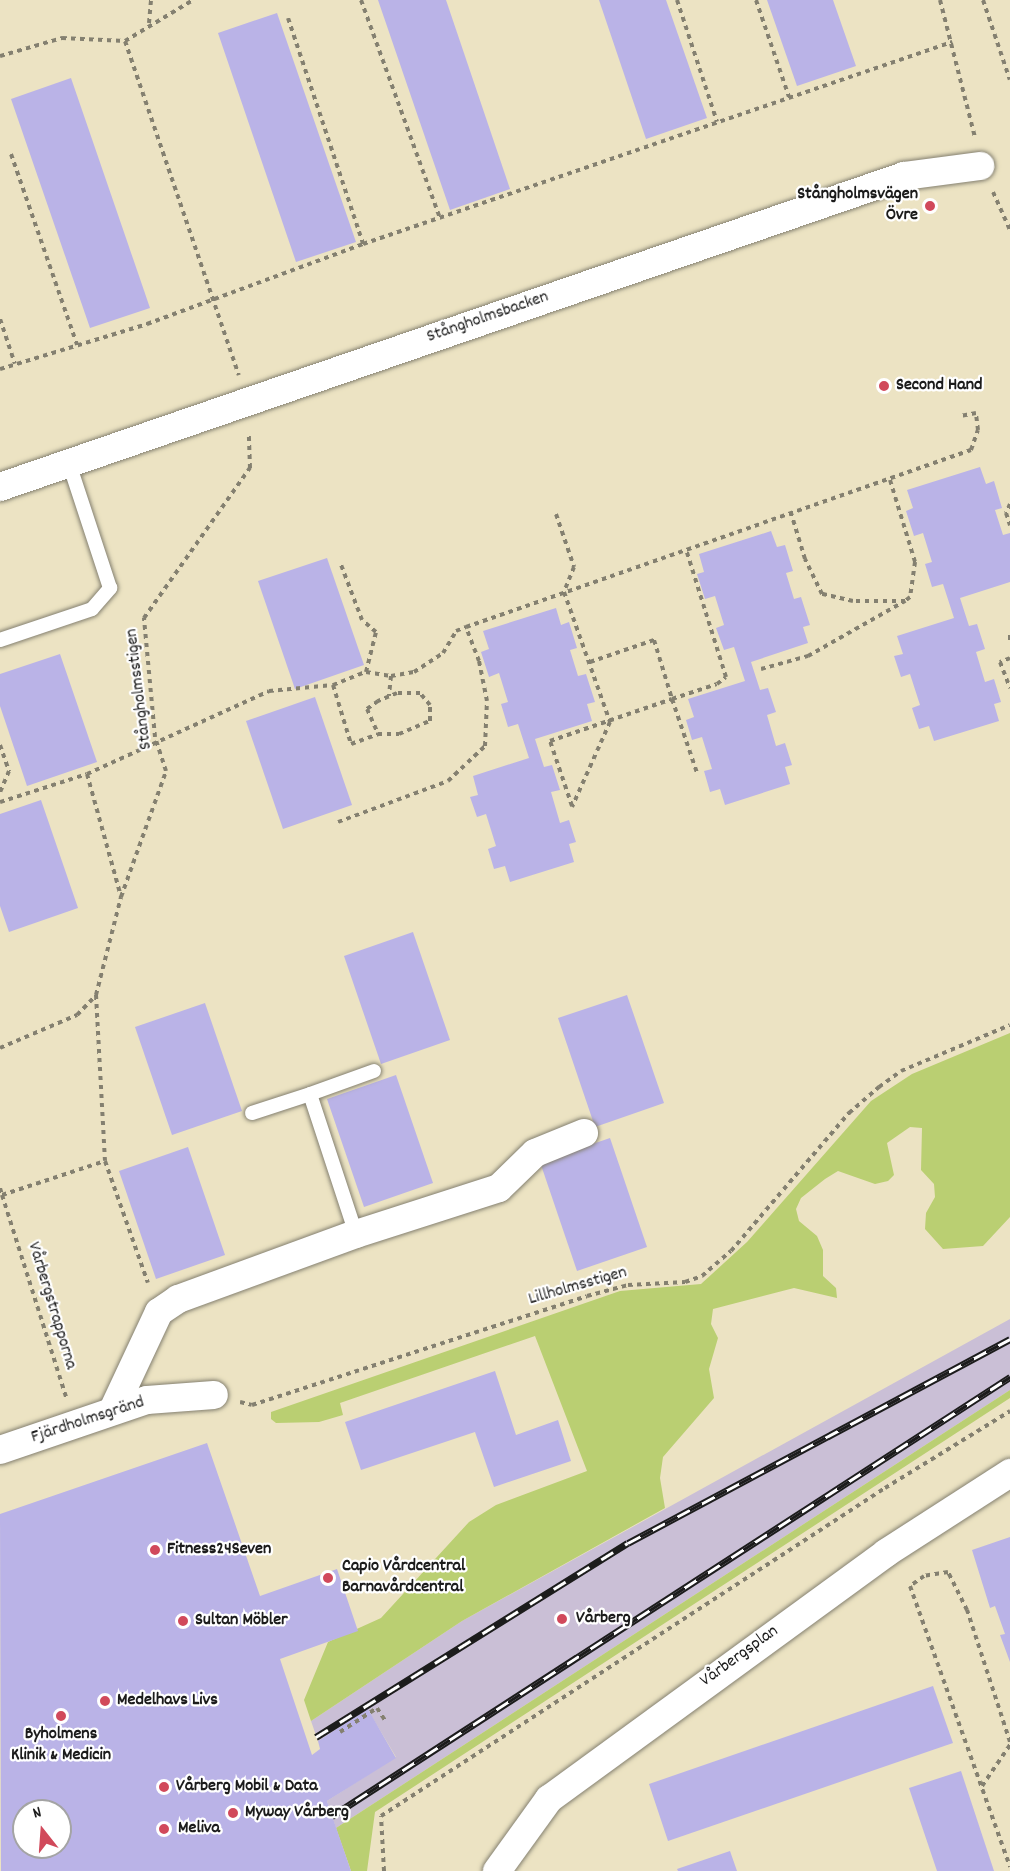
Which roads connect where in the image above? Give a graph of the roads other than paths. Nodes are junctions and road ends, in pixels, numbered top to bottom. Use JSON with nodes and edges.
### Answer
{"nodes":[{"id":1,"x":980,"y":166,"type":"road end"},
{"id":2,"x":69,"y":463,"type":"junction"},
{"id":3,"x":0,"y":487,"type":"edge"},
{"id":4,"x":0,"y":640,"type":"edge"},
{"id":5,"x":374,"y":1071,"type":"dead end"},
{"id":6,"x":310,"y":1094,"type":"junction"},
{"id":7,"x":252,"y":1113,"type":"dead end"},
{"id":8,"x":584,"y":1133,"type":"dead end"},
{"id":9,"x":356,"y":1234,"type":"junction"},
{"id":10,"x":214,"y":1395,"type":"road end"},
{"id":11,"x":113,"y":1410,"type":"junction"},
{"id":12,"x":0,"y":1450,"type":"edge"},
{"id":13,"x":1010,"y":1473,"type":"edge"},
{"id":14,"x":497,"y":1871,"type":"edge"}],
"edges":[{"from":1,"to":2,"type":"street","name":"Stångholmsbacken"},
{"from":2,"to":3,"type":"street","name":"Stångholmsbacken"},
{"from":2,"to":4,"type":"lane"},
{"from":5,"to":6,"type":"lane"},
{"from":6,"to":7,"type":"lane"},
{"from":6,"to":9,"type":"lane"},
{"from":8,"to":9,"type":"street"},
{"from":9,"to":11,"type":"street"},
{"from":10,"to":11,"type":"street","name":"Fjärdholmsgränd"},
{"from":11,"to":12,"type":"street","name":"Fjärdholmsgränd"},
{"from":13,"to":14,"type":"street","name":"Vårbergsplan"}]}
